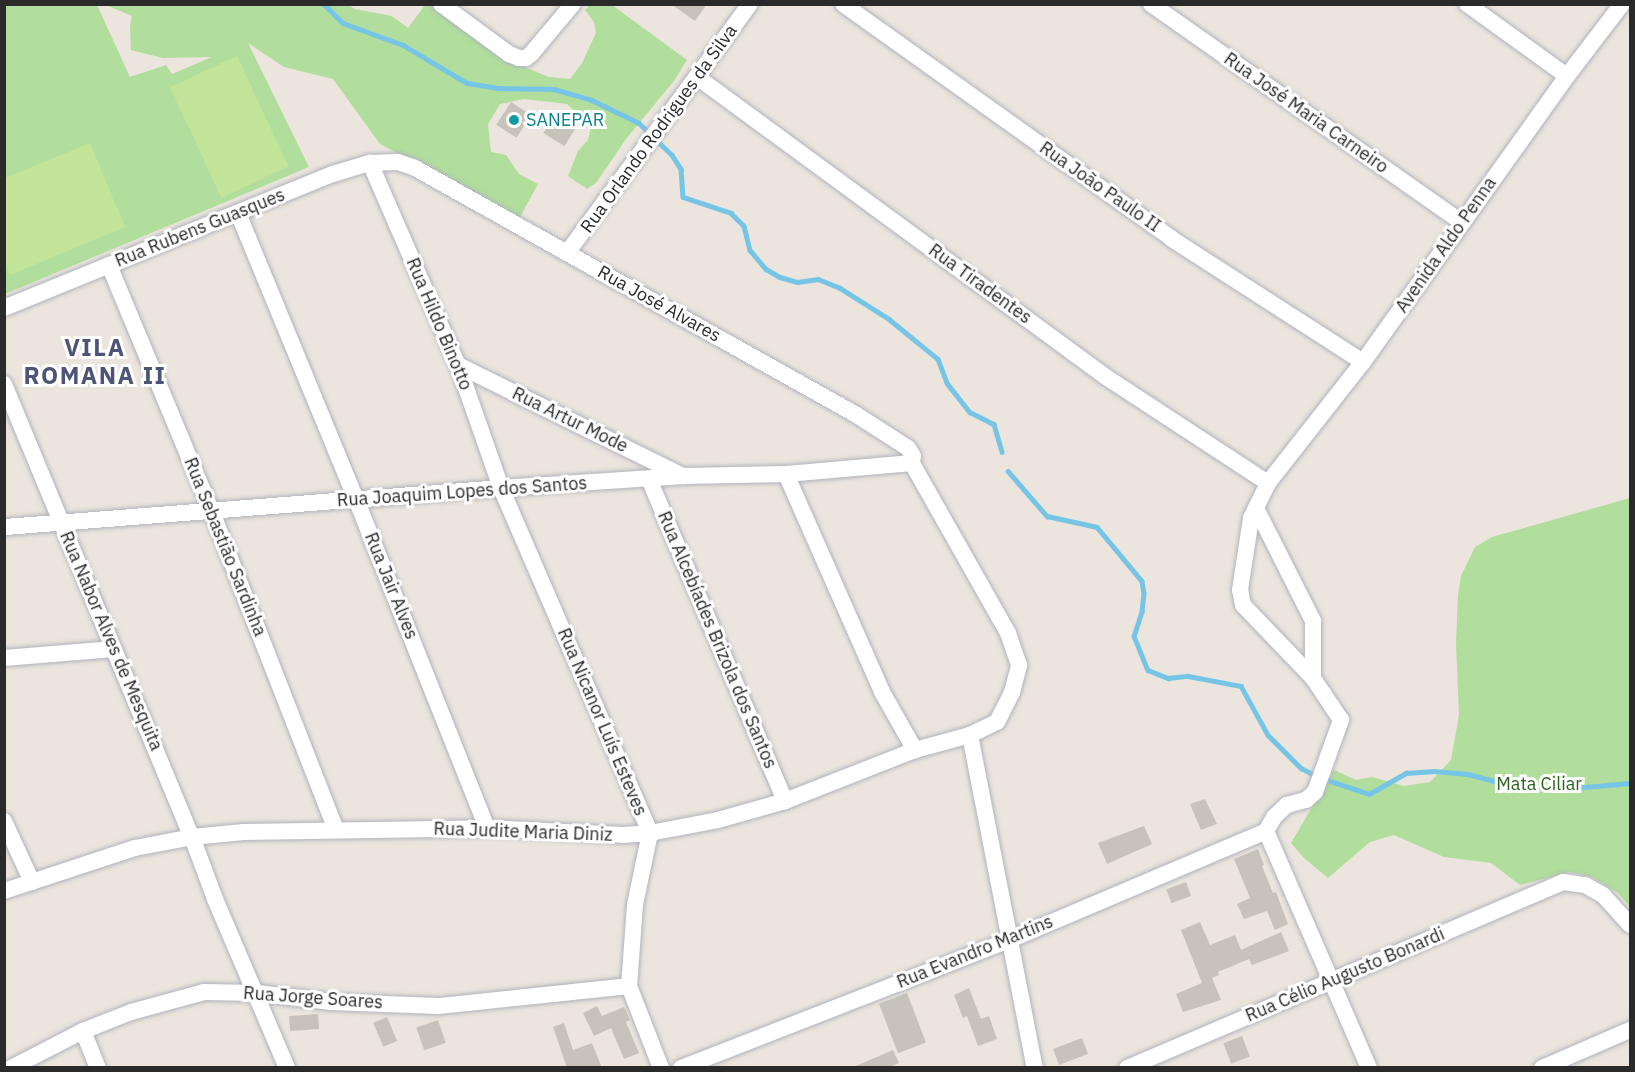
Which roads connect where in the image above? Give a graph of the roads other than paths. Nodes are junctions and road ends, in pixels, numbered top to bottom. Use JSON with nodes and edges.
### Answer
{"nodes":[{"id":1,"x":441,"y":4,"type":"edge"},
{"id":2,"x":573,"y":4,"type":"edge"},
{"id":3,"x":750,"y":4,"type":"edge"},
{"id":4,"x":843,"y":4,"type":"edge"},
{"id":5,"x":1151,"y":4,"type":"edge"},
{"id":6,"x":1467,"y":4,"type":"edge"},
{"id":7,"x":1622,"y":4,"type":"edge"},
{"id":8,"x":1567,"y":76,"type":"junction"},
{"id":9,"x":697,"y":77,"type":"junction"},
{"id":10,"x":398,"y":162,"type":"joint"},
{"id":11,"x":370,"y":163,"type":"junction"},
{"id":12,"x":238,"y":213,"type":"junction"},
{"id":13,"x":1461,"y":222,"type":"junction"},
{"id":14,"x":567,"y":253,"type":"junction"},
{"id":15,"x":109,"y":265,"type":"junction"},
{"id":16,"x":4,"y":308,"type":"edge"},
{"id":17,"x":1363,"y":362,"type":"junction"},
{"id":18,"x":458,"y":365,"type":"junction"},
{"id":19,"x":6,"y":390,"type":"edge"},
{"id":20,"x":912,"y":459,"type":"junction"},
{"id":21,"x":786,"y":474,"type":"junction"},
{"id":22,"x":683,"y":476,"type":"junction"},
{"id":23,"x":649,"y":479,"type":"junction"},
{"id":24,"x":1268,"y":483,"type":"junction"},
{"id":25,"x":501,"y":488,"type":"junction"},
{"id":26,"x":356,"y":499,"type":"junction"},
{"id":27,"x":1256,"y":508,"type":"junction"},
{"id":28,"x":212,"y":512,"type":"junction"},
{"id":29,"x":61,"y":522,"type":"junction"},
{"id":30,"x":4,"y":526,"type":"edge"},
{"id":31,"x":114,"y":649,"type":"junction"},
{"id":32,"x":4,"y":658,"type":"edge"},
{"id":33,"x":1313,"y":678,"type":"junction"},
{"id":34,"x":1012,"y":692,"type":"joint"},
{"id":35,"x":970,"y":735,"type":"junction"},
{"id":36,"x":915,"y":750,"type":"junction"},
{"id":37,"x":785,"y":801,"type":"junction"},
{"id":38,"x":4,"y":820,"type":"edge"},
{"id":39,"x":487,"y":828,"type":"junction"},
{"id":40,"x":336,"y":830,"type":"junction"},
{"id":41,"x":1266,"y":831,"type":"junction"},
{"id":42,"x":650,"y":833,"type":"junction"},
{"id":43,"x":192,"y":837,"type":"junction"},
{"id":44,"x":32,"y":882,"type":"junction"},
{"id":45,"x":4,"y":891,"type":"edge"},
{"id":46,"x":1630,"y":925,"type":"edge"},
{"id":47,"x":1012,"y":939,"type":"junction"},
{"id":48,"x":1333,"y":981,"type":"junction"},
{"id":49,"x":629,"y":986,"type":"junction"},
{"id":50,"x":257,"y":993,"type":"junction"},
{"id":51,"x":1630,"y":1030,"type":"edge"},
{"id":52,"x":83,"y":1031,"type":"junction"},
{"id":53,"x":12,"y":1068,"type":"edge"},
{"id":54,"x":98,"y":1068,"type":"edge"},
{"id":55,"x":287,"y":1068,"type":"edge"},
{"id":56,"x":661,"y":1068,"type":"edge"},
{"id":57,"x":681,"y":1068,"type":"edge"},
{"id":58,"x":1035,"y":1068,"type":"edge"},
{"id":59,"x":1127,"y":1068,"type":"edge"},
{"id":60,"x":1369,"y":1068,"type":"edge"},
{"id":61,"x":1542,"y":1068,"type":"edge"}],
"edges":[{"from":1,"to":2,"type":"street"},
{"from":3,"to":9,"type":"street","name":"Rua Orlando Rodrigues da Silva"},
{"from":4,"to":17,"type":"street","name":"Rua João Paulo II"},
{"from":5,"to":13,"type":"street","name":"Rua José Maria Carneiro"},
{"from":6,"to":8,"type":"street"},
{"from":7,"to":8,"type":"street","name":"Avenida Aldo Penna"},
{"from":8,"to":13,"type":"street","name":"Avenida Aldo Penna"},
{"from":9,"to":14,"type":"street","name":"Rua Orlando Rodrigues da Silva"},
{"from":9,"to":24,"type":"street","name":"Rua Tiradentes"},
{"from":10,"to":11,"type":"street","name":"Rua Rubens Guasques"},
{"from":10,"to":14,"type":"street","name":"Rua José Alvares"},
{"from":11,"to":12,"type":"street","name":"Rua Rubens Guasques"},
{"from":11,"to":18,"type":"street","name":"Rua Hildo Binotto"},
{"from":12,"to":15,"type":"street","name":"Rua Rubens Guasques"},
{"from":12,"to":26,"type":"street","name":"Rua Jair Alves"},
{"from":13,"to":17,"type":"street","name":"Avenida Aldo Penna"},
{"from":14,"to":20,"type":"street","name":"Rua José Alvares"},
{"from":15,"to":16,"type":"street","name":"Rua Rubens Guasques"},
{"from":15,"to":28,"type":"street","name":"Rua Sebastião Sardinha"},
{"from":17,"to":24,"type":"street","name":"Avenida Aldo Penna"},
{"from":18,"to":22,"type":"street","name":"Rua Artur Mode"},
{"from":18,"to":25,"type":"street","name":"Rua Hildo Binotto"},
{"from":19,"to":29,"type":"street","name":"Rua Nabor Alves de Mesquita"},
{"from":20,"to":21,"type":"street","name":"Rua Joaquim Lopes dos Santos"},
{"from":20,"to":34,"type":"street","name":"Rua José Alvares"},
{"from":21,"to":22,"type":"street","name":"Rua Joaquim Lopes dos Santos"},
{"from":21,"to":36,"type":"street"},
{"from":22,"to":23,"type":"street","name":"Rua Joaquim Lopes dos Santos"},
{"from":23,"to":25,"type":"street","name":"Rua Joaquim Lopes dos Santos"},
{"from":23,"to":37,"type":"street","name":"Rua Alcebíades Brizola dos Santos"},
{"from":24,"to":27,"type":"street","name":"Avenida Aldo Penna"},
{"from":25,"to":26,"type":"street","name":"Rua Joaquim Lopes dos Santos"},
{"from":25,"to":42,"type":"street","name":"Rua Nicanor Luís Esteves"},
{"from":26,"to":28,"type":"street","name":"Rua Joaquim Lopes dos Santos"},
{"from":26,"to":39,"type":"street","name":"Rua Jair Alves"},
{"from":27,"to":33,"type":"street"},
{"from":27,"to":33,"type":"street","name":"Avenida Aldo Penna"},
{"from":28,"to":29,"type":"street","name":"Rua Joaquim Lopes dos Santos"},
{"from":28,"to":40,"type":"street","name":"Rua Sebastião Sardinha"},
{"from":29,"to":30,"type":"street","name":"Rua Joaquim Lopes dos Santos"},
{"from":29,"to":31,"type":"street","name":"Rua Nabor Alves de Mesquita"},
{"from":31,"to":32,"type":"street"},
{"from":31,"to":43,"type":"street","name":"Rua Nabor Alves de Mesquita"},
{"from":33,"to":41,"type":"street","name":"Avenida Aldo Penna"},
{"from":34,"to":35,"type":"street","name":"Rua Judite Maria Diniz"},
{"from":35,"to":36,"type":"street","name":"Rua Judite Maria Diniz"},
{"from":35,"to":47,"type":"street"},
{"from":36,"to":37,"type":"street","name":"Rua Judite Maria Diniz"},
{"from":37,"to":42,"type":"street","name":"Rua Judite Maria Diniz"},
{"from":38,"to":44,"type":"street"},
{"from":39,"to":40,"type":"street","name":"Rua Judite Maria Diniz"},
{"from":39,"to":42,"type":"street","name":"Rua Judite Maria Diniz"},
{"from":40,"to":43,"type":"street","name":"Rua Judite Maria Diniz"},
{"from":41,"to":47,"type":"street","name":"Rua Evandro Martins"},
{"from":41,"to":48,"type":"street"},
{"from":42,"to":49,"type":"street","name":"Rua Nicanor Luís Esteves"},
{"from":43,"to":44,"type":"street","name":"Rua Judite Maria Diniz"},
{"from":43,"to":50,"type":"street","name":"Rua Nabor Alves de Mesquita"},
{"from":44,"to":45,"type":"street","name":"Rua Judite Maria Diniz"},
{"from":46,"to":48,"type":"street","name":"Rua Célio Augusto Bonardi"},
{"from":47,"to":57,"type":"street","name":"Rua Evandro Martins"},
{"from":47,"to":58,"type":"street"},
{"from":48,"to":59,"type":"street","name":"Rua Célio Augusto Bonardi"},
{"from":48,"to":60,"type":"street"},
{"from":49,"to":50,"type":"street","name":"Rua Jorge Soares"},
{"from":49,"to":56,"type":"street","name":"Rua Nicanor Luís Esteves"},
{"from":50,"to":52,"type":"street","name":"Rua Jorge Soares"},
{"from":50,"to":55,"type":"street","name":"Rua Nabor Alves de Mesquita"},
{"from":51,"to":61,"type":"street"},
{"from":52,"to":53,"type":"street","name":"Rua Jorge Soares"},
{"from":52,"to":54,"type":"street"}]}
